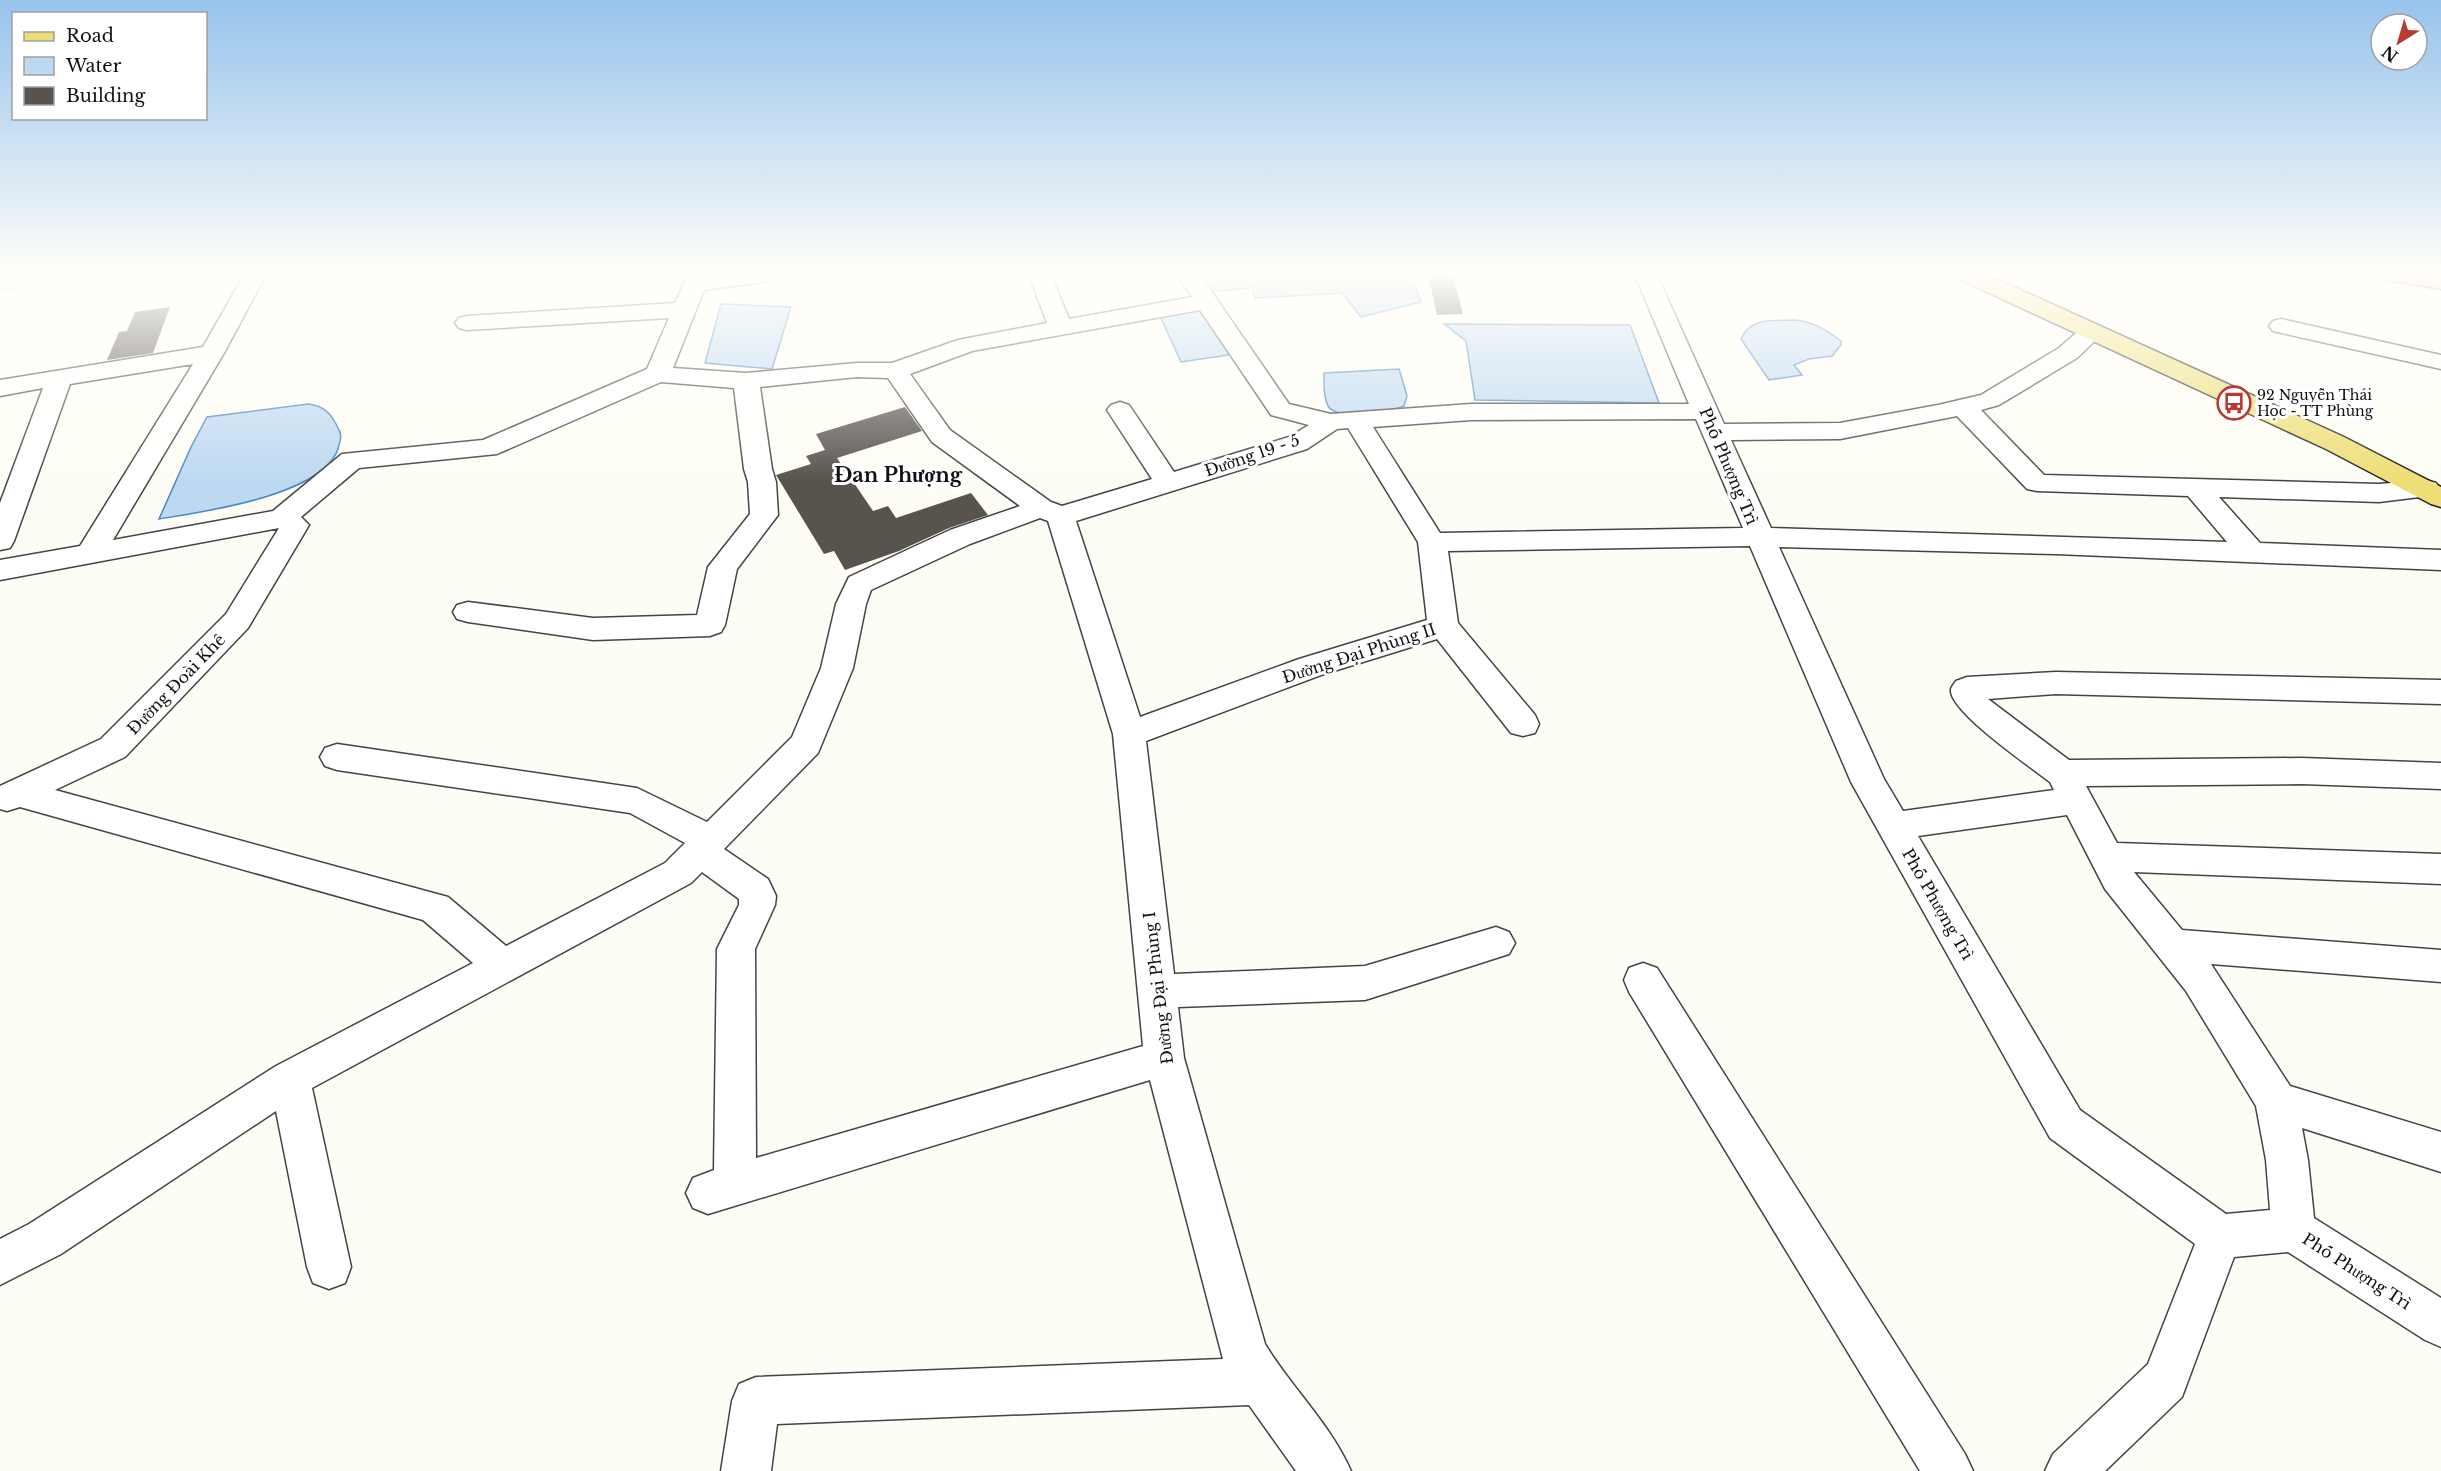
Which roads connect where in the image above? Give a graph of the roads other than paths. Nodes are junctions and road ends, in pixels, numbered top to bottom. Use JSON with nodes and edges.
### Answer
{"nodes":[{"id":1,"x":217,"y":344,"type":"edge"},
{"id":2,"x":671,"y":344,"type":"edge"},
{"id":3,"x":974,"y":344,"type":"edge"},
{"id":4,"x":1234,"y":344,"type":"edge"},
{"id":5,"x":1676,"y":344,"type":"edge"},
{"id":6,"x":2079,"y":344,"type":"edge"},
{"id":7,"x":2117,"y":344,"type":"edge"},
{"id":8,"x":2359,"y":344,"type":"edge"},
{"id":9,"x":212,"y":353,"type":"junction"},
{"id":10,"x":2441,"y":362,"type":"edge"},
{"id":11,"x":895,"y":371,"type":"junction"},
{"id":12,"x":658,"y":374,"type":"junction"},
{"id":13,"x":60,"y":378,"type":"junction"},
{"id":14,"x":746,"y":381,"type":"junction"},
{"id":15,"x":0,"y":388,"type":"edge"},
{"id":16,"x":1963,"y":407,"type":"junction"},
{"id":17,"x":1120,"y":410,"type":"dead end"},
{"id":18,"x":1343,"y":421,"type":"junction"},
{"id":19,"x":1710,"y":422,"type":"junction"},
{"id":20,"x":1168,"y":483,"type":"junction"},
{"id":21,"x":2195,"y":487,"type":"junction"},
{"id":22,"x":2434,"y":494,"type":"edge"},
{"id":23,"x":1050,"y":512,"type":"junction"},
{"id":24,"x":282,"y":518,"type":"junction"},
{"id":25,"x":1760,"y":537,"type":"junction"},
{"id":26,"x":0,"y":541,"type":"edge"},
{"id":27,"x":1432,"y":542,"type":"junction"},
{"id":28,"x":91,"y":552,"type":"junction"},
{"id":29,"x":2252,"y":553,"type":"junction"},
{"id":30,"x":2441,"y":560,"type":"edge"},
{"id":31,"x":0,"y":570,"type":"edge"},
{"id":32,"x":468,"y":612,"type":"dead end"},
{"id":33,"x":1443,"y":626,"type":"junction"},
{"id":34,"x":2441,"y":692,"type":"edge"},
{"id":35,"x":1523,"y":724,"type":"dead end"},
{"id":36,"x":1130,"y":734,"type":"junction"},
{"id":37,"x":337,"y":757,"type":"dead end"},
{"id":38,"x":2441,"y":776,"type":"edge"},
{"id":39,"x":2069,"y":787,"type":"junction"},
{"id":40,"x":8,"y":797,"type":"edge"},
{"id":41,"x":1894,"y":826,"type":"junction"},
{"id":42,"x":706,"y":845,"type":"junction"},
{"id":43,"x":2106,"y":857,"type":"junction"},
{"id":44,"x":2441,"y":869,"type":"edge"},
{"id":45,"x":1496,"y":943,"type":"dead end"},
{"id":46,"x":2172,"y":945,"type":"junction"},
{"id":47,"x":503,"y":966,"type":"junction"},
{"id":48,"x":2441,"y":966,"type":"edge"},
{"id":49,"x":1643,"y":980,"type":"dead end"},
{"id":50,"x":1157,"y":991,"type":"junction"},
{"id":51,"x":1164,"y":1058,"type":"junction"},
{"id":52,"x":290,"y":1079,"type":"junction"},
{"id":53,"x":2276,"y":1101,"type":"junction"},
{"id":54,"x":2441,"y":1152,"type":"edge"},
{"id":55,"x":2293,"y":1230,"type":"junction"},
{"id":56,"x":2220,"y":1236,"type":"junction"},
{"id":57,"x":0,"y":1263,"type":"edge"},
{"id":58,"x":329,"y":1267,"type":"dead end"},
{"id":59,"x":2441,"y":1324,"type":"edge"},
{"id":60,"x":1260,"y":1381,"type":"junction"},
{"id":61,"x":746,"y":1471,"type":"edge"},
{"id":62,"x":1326,"y":1471,"type":"edge"},
{"id":63,"x":1948,"y":1471,"type":"edge"},
{"id":64,"x":2070,"y":1471,"type":"edge"}],
"edges":[{"from":1,"to":9,"type":"street"},
{"from":2,"to":12,"type":"street"},
{"from":3,"to":11,"type":"street"},
{"from":4,"to":18,"type":"street"},
{"from":5,"to":19,"type":"street","name":"Phố Phượng Trì"},
{"from":6,"to":16,"type":"street","name":"Đường 19 - 5"},
{"from":7,"to":22,"type":"main road"},
{"from":8,"to":10,"type":"street"},
{"from":9,"to":13,"type":"street"},
{"from":9,"to":28,"type":"street"},
{"from":11,"to":14,"type":"street"},
{"from":11,"to":23,"type":"street"},
{"from":12,"to":14,"type":"street"},
{"from":12,"to":24,"type":"street"},
{"from":13,"to":15,"type":"street"},
{"from":13,"to":26,"type":"street"},
{"from":14,"to":32,"type":"street"},
{"from":16,"to":19,"type":"street","name":"Đường 19 - 5"},
{"from":16,"to":21,"type":"street"},
{"from":17,"to":20,"type":"street"},
{"from":18,"to":19,"type":"street","name":"Đường 19 - 5"},
{"from":18,"to":20,"type":"street","name":"Đường 19 - 5"},
{"from":18,"to":27,"type":"street","name":"Đường Đại Phùng II"},
{"from":19,"to":25,"type":"street","name":"Phố Phượng Trì"},
{"from":20,"to":23,"type":"street","name":"Đường 19 - 5"},
{"from":21,"to":22,"type":"street"},
{"from":21,"to":29,"type":"street"},
{"from":23,"to":36,"type":"street","name":"Đường Đại Phùng I"},
{"from":23,"to":42,"type":"street","name":"Đường 19 - 5"},
{"from":24,"to":28,"type":"street"},
{"from":24,"to":40,"type":"street","name":"Đường Đoài Khê"},
{"from":25,"to":27,"type":"street"},
{"from":25,"to":29,"type":"street"},
{"from":25,"to":41,"type":"street","name":"Phố Phượng Trì"},
{"from":27,"to":33,"type":"street","name":"Đường Đại Phùng II"},
{"from":28,"to":31,"type":"street"},
{"from":29,"to":30,"type":"street"},
{"from":33,"to":35,"type":"street"},
{"from":33,"to":36,"type":"street","name":"Đường Đại Phùng II"},
{"from":34,"to":39,"type":"street"},
{"from":36,"to":50,"type":"street","name":"Đường Đại Phùng I"},
{"from":37,"to":42,"type":"street"},
{"from":38,"to":39,"type":"street"},
{"from":39,"to":41,"type":"street"},
{"from":39,"to":43,"type":"street"},
{"from":40,"to":47,"type":"street"},
{"from":41,"to":56,"type":"street","name":"Phố Phượng Trì"},
{"from":42,"to":47,"type":"street"},
{"from":42,"to":51,"type":"street"},
{"from":43,"to":44,"type":"street"},
{"from":43,"to":46,"type":"street"},
{"from":45,"to":50,"type":"street"},
{"from":46,"to":48,"type":"street"},
{"from":46,"to":53,"type":"street"},
{"from":47,"to":52,"type":"street"},
{"from":49,"to":63,"type":"street"},
{"from":50,"to":51,"type":"street","name":"Đường Đại Phùng I"},
{"from":51,"to":60,"type":"street","name":"Đường Đại Phùng I"},
{"from":52,"to":57,"type":"street"},
{"from":52,"to":58,"type":"street"},
{"from":53,"to":54,"type":"street"},
{"from":53,"to":55,"type":"street"},
{"from":55,"to":56,"type":"street","name":"Phố Phượng Trì"},
{"from":55,"to":59,"type":"street","name":"Phố Phượng Trì"},
{"from":56,"to":64,"type":"street"},
{"from":60,"to":61,"type":"street"},
{"from":60,"to":62,"type":"street","name":"Đường Đại Phùng I"}]}
